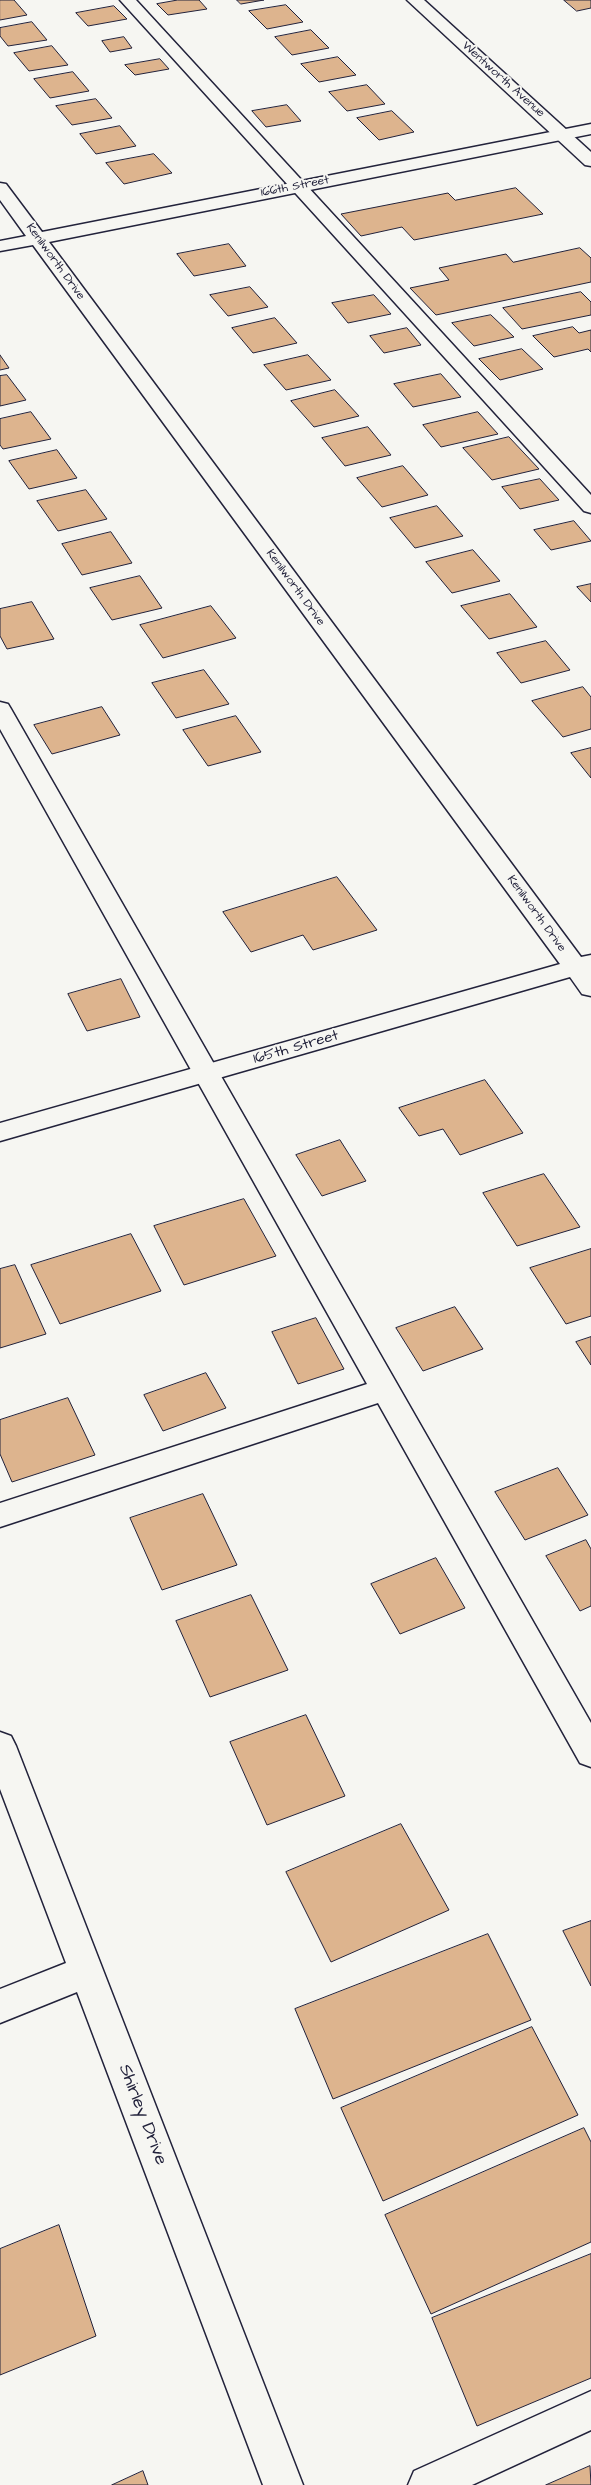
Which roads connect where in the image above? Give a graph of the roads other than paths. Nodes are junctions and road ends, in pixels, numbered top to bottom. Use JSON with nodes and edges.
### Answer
{"nodes":[{"id":1,"x":128,"y":0,"type":"edge"},
{"id":2,"x":414,"y":0,"type":"edge"},
{"id":3,"x":591,"y":129,"type":"edge"},
{"id":4,"x":562,"y":134,"type":"junction"},
{"id":5,"x":591,"y":160,"type":"edge"},
{"id":6,"x":300,"y":186,"type":"junction"},
{"id":7,"x":0,"y":188,"type":"edge"},
{"id":8,"x":37,"y":238,"type":"junction"},
{"id":9,"x":0,"y":246,"type":"edge"},
{"id":10,"x":591,"y":507,"type":"edge"},
{"id":11,"x":0,"y":709,"type":"edge"},
{"id":12,"x":584,"y":966,"type":"edge"},
{"id":13,"x":591,"y":988,"type":"edge"},
{"id":14,"x":205,"y":1074,"type":"junction"},
{"id":15,"x":0,"y":1132,"type":"edge"},
{"id":16,"x":384,"y":1390,"type":"junction"},
{"id":17,"x":0,"y":1515,"type":"edge"},
{"id":18,"x":0,"y":1746,"type":"edge"},
{"id":19,"x":591,"y":1753,"type":"edge"},
{"id":20,"x":88,"y":1971,"type":"junction"},
{"id":21,"x":0,"y":2006,"type":"edge"},
{"id":22,"x":591,"y":2410,"type":"edge"},
{"id":23,"x":283,"y":2485,"type":"edge"},
{"id":24,"x":428,"y":2485,"type":"edge"}],
"edges":[{"from":1,"to":6,"type":"street"},
{"from":2,"to":4,"type":"street","name":"Wentworth Avenue"},
{"from":3,"to":4,"type":"street","name":"166th Street"},
{"from":4,"to":5,"type":"street","name":"Wentworth Avenue"},
{"from":4,"to":6,"type":"street","name":"166th Street"},
{"from":6,"to":8,"type":"street","name":"166th Street"},
{"from":6,"to":10,"type":"street"},
{"from":7,"to":8,"type":"street","name":"Kenilworth Drive"},
{"from":8,"to":9,"type":"street","name":"166th Street"},
{"from":8,"to":12,"type":"street","name":"Kenilworth Drive"},
{"from":11,"to":14,"type":"street"},
{"from":12,"to":13,"type":"street","name":"Kenilworth Drive"},
{"from":12,"to":14,"type":"street","name":"165th Street"},
{"from":14,"to":15,"type":"street","name":"165th Street"},
{"from":14,"to":16,"type":"street"},
{"from":16,"to":17,"type":"street"},
{"from":16,"to":19,"type":"street"},
{"from":18,"to":20,"type":"street","name":"Shirley Drive"},
{"from":20,"to":21,"type":"street"},
{"from":20,"to":23,"type":"street","name":"Shirley Drive"},
{"from":22,"to":24,"type":"street"}]}
